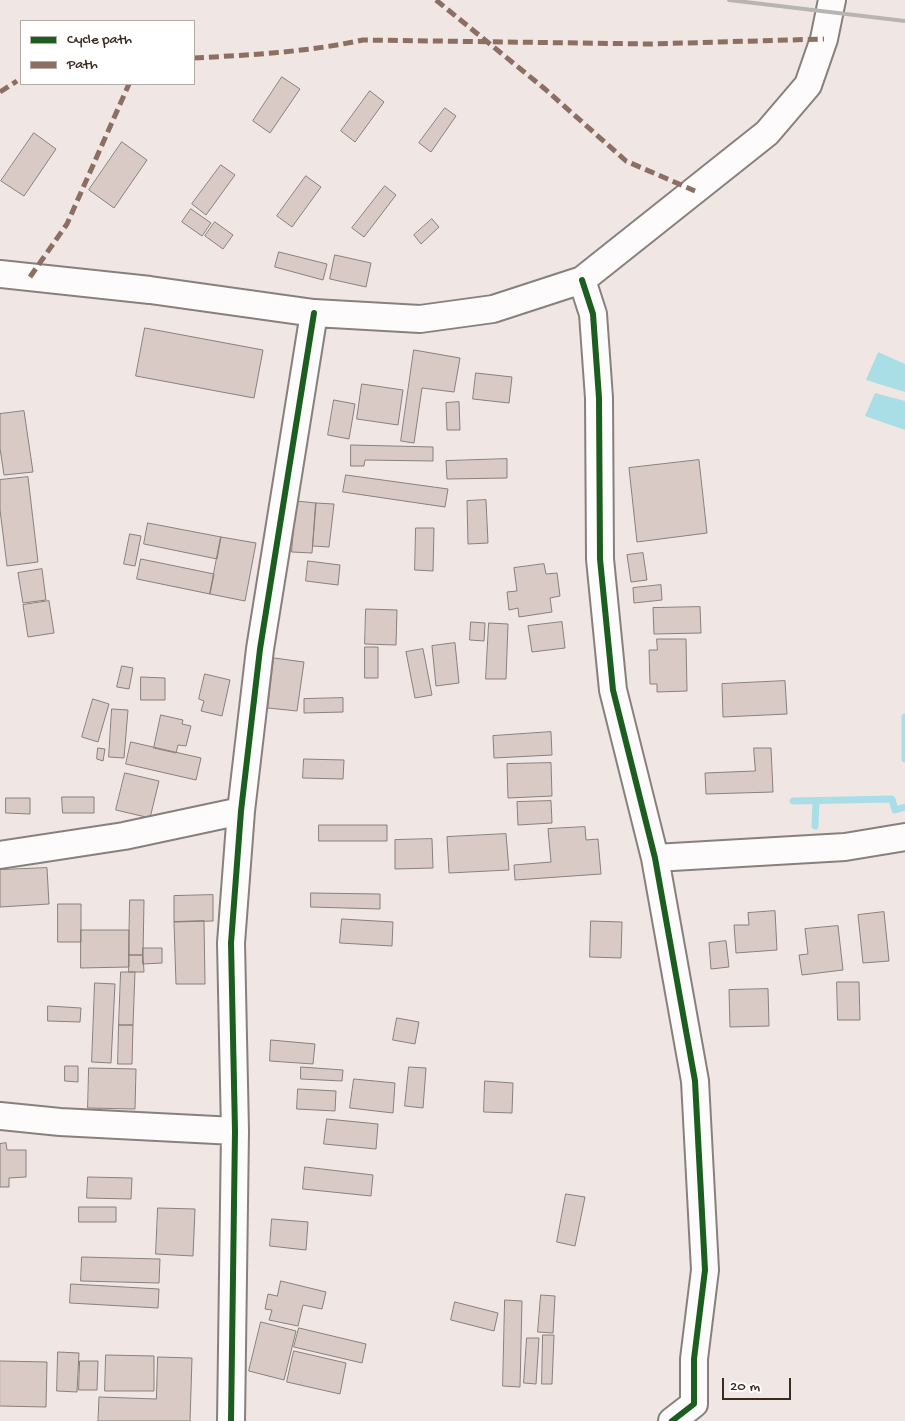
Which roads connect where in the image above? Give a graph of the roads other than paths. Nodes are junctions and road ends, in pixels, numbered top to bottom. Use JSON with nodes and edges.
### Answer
{"nodes":[{"id":1,"x":832,"y":0,"type":"edge"},
{"id":2,"x":0,"y":274,"type":"edge"},
{"id":3,"x":582,"y":280,"type":"junction"},
{"id":4,"x":314,"y":313,"type":"junction"},
{"id":5,"x":241,"y":810,"type":"junction"},
{"id":6,"x":905,"y":838,"type":"edge"},
{"id":7,"x":0,"y":855,"type":"edge"},
{"id":8,"x":655,"y":858,"type":"junction"},
{"id":9,"x":0,"y":1116,"type":"edge"},
{"id":10,"x":235,"y":1131,"type":"junction"},
{"id":11,"x":231,"y":1421,"type":"edge"},
{"id":12,"x":672,"y":1421,"type":"edge"}],
"edges":[{"from":1,"to":3,"type":"street"},
{"from":2,"to":4,"type":"street"},
{"from":3,"to":4,"type":"street"},
{"from":3,"to":8,"type":"street"},
{"from":4,"to":5,"type":"street"},
{"from":5,"to":7,"type":"street"},
{"from":5,"to":10,"type":"street"},
{"from":6,"to":8,"type":"street"},
{"from":8,"to":12,"type":"street"},
{"from":9,"to":10,"type":"street"},
{"from":10,"to":11,"type":"street"}]}
